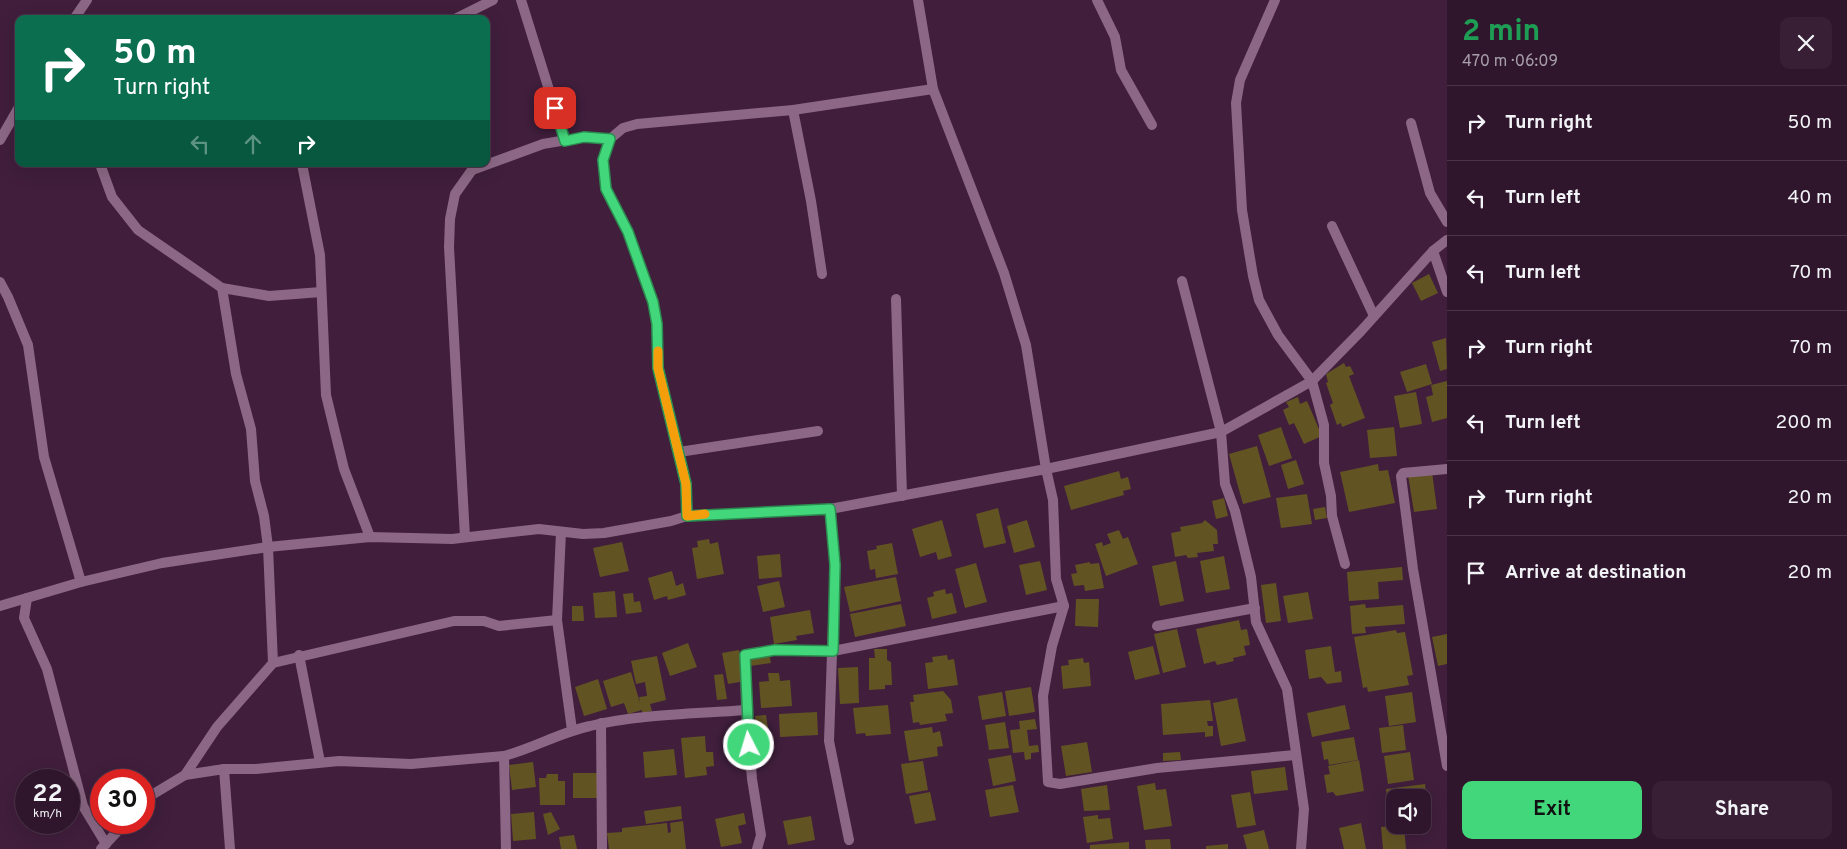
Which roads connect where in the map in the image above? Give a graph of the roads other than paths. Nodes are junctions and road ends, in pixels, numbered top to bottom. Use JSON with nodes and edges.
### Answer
{"nodes":[{"id":1,"x":87,"y":0,"type":"edge"},
{"id":2,"x":493,"y":0,"type":"edge"},
{"id":3,"x":521,"y":0,"type":"edge"},
{"id":4,"x":918,"y":0,"type":"edge"},
{"id":5,"x":1097,"y":0,"type":"edge"},
{"id":6,"x":1275,"y":0,"type":"edge"},
{"id":7,"x":77,"y":15,"type":"edge"},
{"id":8,"x":463,"y":15,"type":"edge"},
{"id":9,"x":933,"y":89,"type":"junction"},
{"id":10,"x":793,"y":110,"type":"junction"},
{"id":11,"x":15,"y":114,"type":"edge"},
{"id":12,"x":1411,"y":123,"type":"dead end"},
{"id":13,"x":1152,"y":125,"type":"dead end"},
{"id":14,"x":610,"y":139,"type":"junction"},
{"id":15,"x":0,"y":140,"type":"edge"},
{"id":16,"x":565,"y":141,"type":"junction"},
{"id":17,"x":490,"y":163,"type":"edge"},
{"id":18,"x":101,"y":167,"type":"edge"},
{"id":19,"x":303,"y":167,"type":"edge"},
{"id":20,"x":480,"y":167,"type":"edge"},
{"id":21,"x":1447,"y":222,"type":"edge"},
{"id":22,"x":1332,"y":226,"type":"dead end"},
{"id":23,"x":1447,"y":240,"type":"edge"},
{"id":24,"x":1433,"y":251,"type":"junction"},
{"id":25,"x":822,"y":274,"type":"dead end"},
{"id":26,"x":1182,"y":281,"type":"dead end"},
{"id":27,"x":0,"y":282,"type":"edge"},
{"id":28,"x":222,"y":288,"type":"junction"},
{"id":29,"x":321,"y":292,"type":"junction"},
{"id":30,"x":1447,"y":292,"type":"edge"},
{"id":31,"x":896,"y":299,"type":"dead end"},
{"id":32,"x":1374,"y":316,"type":"junction"},
{"id":33,"x":1312,"y":381,"type":"junction"},
{"id":34,"x":818,"y":432,"type":"dead end"},
{"id":35,"x":1220,"y":432,"type":"junction"},
{"id":36,"x":678,"y":452,"type":"junction"},
{"id":37,"x":1447,"y":469,"type":"edge"},
{"id":38,"x":1046,"y":470,"type":"junction"},
{"id":39,"x":902,"y":496,"type":"junction"},
{"id":40,"x":830,"y":509,"type":"junction"},
{"id":41,"x":687,"y":516,"type":"junction"},
{"id":42,"x":561,"y":532,"type":"junction"},
{"id":43,"x":370,"y":537,"type":"junction"},
{"id":44,"x":465,"y":537,"type":"junction"},
{"id":45,"x":268,"y":547,"type":"junction"},
{"id":46,"x":1345,"y":564,"type":"dead end"},
{"id":47,"x":81,"y":582,"type":"junction"},
{"id":48,"x":27,"y":598,"type":"junction"},
{"id":49,"x":0,"y":606,"type":"edge"},
{"id":50,"x":1064,"y":606,"type":"junction"},
{"id":51,"x":1255,"y":608,"type":"junction"},
{"id":52,"x":557,"y":620,"type":"junction"},
{"id":53,"x":1157,"y":626,"type":"dead end"},
{"id":54,"x":833,"y":651,"type":"junction"},
{"id":55,"x":298,"y":655,"type":"junction"},
{"id":56,"x":273,"y":663,"type":"junction"},
{"id":57,"x":746,"y":710,"type":"junction"},
{"id":58,"x":601,"y":723,"type":"junction"},
{"id":59,"x":572,"y":730,"type":"junction"},
{"id":60,"x":1295,"y":755,"type":"junction"},
{"id":61,"x":504,"y":756,"type":"junction"},
{"id":62,"x":320,"y":762,"type":"junction"},
{"id":63,"x":1447,"y":766,"type":"edge"},
{"id":64,"x":224,"y":769,"type":"junction"},
{"id":65,"x":185,"y":774,"type":"junction"},
{"id":66,"x":155,"y":793,"type":"edge"},
{"id":67,"x":115,"y":834,"type":"edge"},
{"id":68,"x":761,"y":835,"type":"junction"},
{"id":69,"x":849,"y":840,"type":"dead end"},
{"id":70,"x":104,"y":846,"type":"edge"},
{"id":71,"x":230,"y":849,"type":"edge"},
{"id":72,"x":506,"y":849,"type":"edge"},
{"id":73,"x":602,"y":849,"type":"edge"},
{"id":74,"x":757,"y":849,"type":"edge"},
{"id":75,"x":765,"y":849,"type":"edge"},
{"id":76,"x":1301,"y":849,"type":"edge"}],
"edges":[{"from":1,"to":7,"type":"street"},
{"from":2,"to":8,"type":"street"},
{"from":3,"to":16,"type":"street"},
{"from":4,"to":9,"type":"street"},
{"from":5,"to":13,"type":"street"},
{"from":6,"to":33,"type":"street"},
{"from":9,"to":10,"type":"street"},
{"from":9,"to":38,"type":"street"},
{"from":10,"to":14,"type":"street"},
{"from":10,"to":25,"type":"street"},
{"from":11,"to":15,"type":"street"},
{"from":12,"to":21,"type":"street"},
{"from":14,"to":16,"type":"street"},
{"from":14,"to":36,"type":"street"},
{"from":16,"to":17,"type":"street"},
{"from":18,"to":28,"type":"street"},
{"from":19,"to":29,"type":"street"},
{"from":20,"to":44,"type":"street"},
{"from":22,"to":32,"type":"street"},
{"from":23,"to":24,"type":"street"},
{"from":24,"to":30,"type":"street"},
{"from":24,"to":32,"type":"street"},
{"from":26,"to":35,"type":"street"},
{"from":27,"to":47,"type":"street"},
{"from":28,"to":29,"type":"street"},
{"from":28,"to":45,"type":"street"},
{"from":29,"to":43,"type":"street"},
{"from":31,"to":39,"type":"street"},
{"from":32,"to":33,"type":"street"},
{"from":33,"to":35,"type":"street"},
{"from":33,"to":46,"type":"street"},
{"from":34,"to":36,"type":"street"},
{"from":35,"to":38,"type":"street"},
{"from":35,"to":51,"type":"street"},
{"from":36,"to":41,"type":"street"},
{"from":37,"to":63,"type":"street"},
{"from":38,"to":39,"type":"street"},
{"from":38,"to":50,"type":"street"},
{"from":39,"to":40,"type":"street"},
{"from":40,"to":41,"type":"street"},
{"from":40,"to":54,"type":"street"},
{"from":41,"to":42,"type":"street"},
{"from":42,"to":44,"type":"street"},
{"from":42,"to":52,"type":"street"},
{"from":43,"to":44,"type":"street"},
{"from":43,"to":45,"type":"street"},
{"from":45,"to":47,"type":"street"},
{"from":45,"to":56,"type":"street"},
{"from":47,"to":48,"type":"street"},
{"from":48,"to":49,"type":"street"},
{"from":48,"to":70,"type":"street"},
{"from":50,"to":54,"type":"street"},
{"from":50,"to":60,"type":"street"},
{"from":51,"to":53,"type":"street"},
{"from":51,"to":60,"type":"street"},
{"from":52,"to":55,"type":"street"},
{"from":52,"to":59,"type":"street"},
{"from":54,"to":57,"type":"street"},
{"from":54,"to":69,"type":"street"},
{"from":55,"to":56,"type":"street"},
{"from":55,"to":62,"type":"street"},
{"from":56,"to":65,"type":"street"},
{"from":57,"to":58,"type":"street"},
{"from":57,"to":68,"type":"street"},
{"from":58,"to":59,"type":"street"},
{"from":58,"to":73,"type":"street"},
{"from":59,"to":61,"type":"street"},
{"from":60,"to":76,"type":"street"},
{"from":61,"to":62,"type":"street"},
{"from":61,"to":72,"type":"street"},
{"from":62,"to":64,"type":"street"},
{"from":64,"to":65,"type":"street"},
{"from":64,"to":71,"type":"street"},
{"from":65,"to":66,"type":"street"},
{"from":67,"to":70,"type":"street"},
{"from":68,"to":74,"type":"street"},
{"from":68,"to":75,"type":"street"}]}
